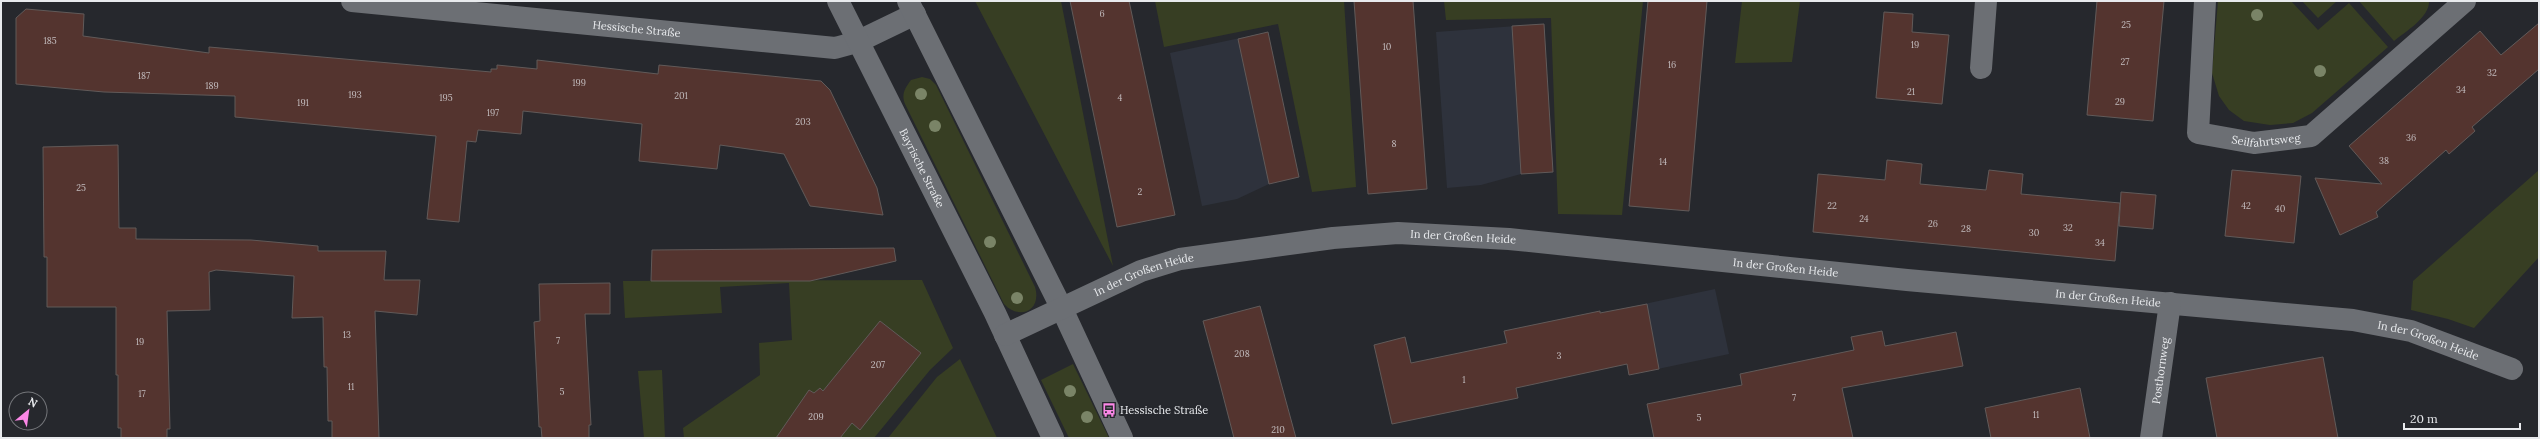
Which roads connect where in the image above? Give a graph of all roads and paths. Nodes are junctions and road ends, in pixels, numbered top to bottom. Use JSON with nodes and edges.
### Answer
{"nodes":[{"id":1,"x":352,"y":1,"type":"edge"},
{"id":2,"x":838,"y":1,"type":"edge"},
{"id":3,"x":1986,"y":1,"type":"edge"},
{"id":4,"x":2205,"y":1,"type":"edge"},
{"id":5,"x":2465,"y":1,"type":"edge"},
{"id":6,"x":912,"y":8,"type":"edge"},
{"id":7,"x":857,"y":42,"type":"junction"},
{"id":8,"x":1981,"y":68,"type":"dead end"},
{"id":9,"x":2170,"y":302,"type":"junction"},
{"id":10,"x":1062,"y":309,"type":"junction"},
{"id":11,"x":1005,"y":335,"type":"junction"},
{"id":12,"x":2512,"y":369,"type":"dead end"},
{"id":13,"x":1053,"y":438,"type":"edge"},
{"id":14,"x":1122,"y":438,"type":"edge"},
{"id":15,"x":2150,"y":438,"type":"edge"}],
"edges":[{"from":1,"to":7,"type":"street","name":"Hessische Straße"},
{"from":2,"to":7,"type":"street","name":"Bayrische Straße"},
{"from":3,"to":8,"type":"street"},
{"from":4,"to":5,"type":"street","name":"Seilfahrtsweg"},
{"from":6,"to":7,"type":"street","name":"Hessische Straße"},
{"from":6,"to":10,"type":"street"},
{"from":7,"to":11,"type":"street","name":"Bayrische Straße"},
{"from":9,"to":10,"type":"street","name":"In der Großen Heide"},
{"from":9,"to":12,"type":"street","name":"In der Großen Heide"},
{"from":9,"to":15,"type":"street","name":"Posthornweg"},
{"from":10,"to":11,"type":"street"},
{"from":10,"to":14,"type":"street"},
{"from":11,"to":13,"type":"street","name":"Bayrische Straße"}]}
